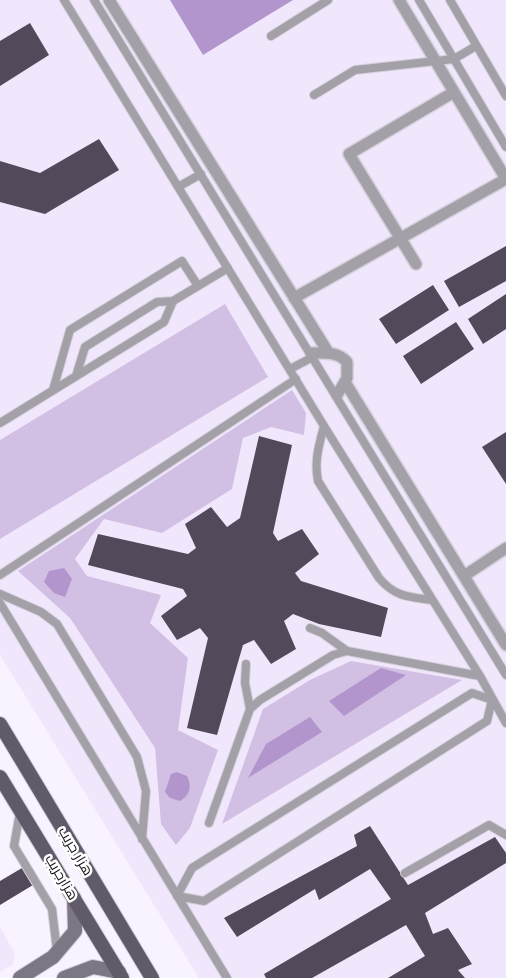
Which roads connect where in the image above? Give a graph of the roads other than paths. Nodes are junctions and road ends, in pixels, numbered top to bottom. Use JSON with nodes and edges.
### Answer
{"nodes":[{"id":1,"x":64,"y":0,"type":"edge"},
{"id":2,"x":94,"y":0,"type":"edge"},
{"id":3,"x":109,"y":0,"type":"edge"},
{"id":4,"x":328,"y":0,"type":"edge"},
{"id":5,"x":399,"y":0,"type":"edge"},
{"id":6,"x":419,"y":0,"type":"edge"},
{"id":7,"x":450,"y":0,"type":"edge"},
{"id":8,"x":271,"y":36,"type":"dead end"},
{"id":9,"x":476,"y":46,"type":"junction"},
{"id":10,"x":454,"y":60,"type":"junction"},
{"id":11,"x":436,"y":62,"type":"junction"},
{"id":12,"x":454,"y":92,"type":"junction"},
{"id":13,"x":314,"y":95,"type":"dead end"},
{"id":14,"x":506,"y":96,"type":"edge"},
{"id":15,"x":506,"y":146,"type":"edge"},
{"id":16,"x":201,"y":174,"type":"junction"},
{"id":17,"x":506,"y":179,"type":"edge"},
{"id":18,"x":178,"y":187,"type":"junction"},
{"id":19,"x":400,"y":238,"type":"junction"},
{"id":20,"x":416,"y":264,"type":"dead end"},
{"id":21,"x":228,"y":268,"type":"junction"},
{"id":22,"x":198,"y":286,"type":"junction"},
{"id":23,"x":294,"y":298,"type":"junction"},
{"id":24,"x":173,"y":301,"type":"junction"},
{"id":25,"x":328,"y":352,"type":"junction"},
{"id":26,"x":312,"y":355,"type":"junction"},
{"id":27,"x":290,"y":369,"type":"junction"},
{"id":28,"x":76,"y":376,"type":"junction"},
{"id":29,"x":296,"y":378,"type":"junction"},
{"id":30,"x":345,"y":382,"type":"junction"},
{"id":31,"x":53,"y":390,"type":"junction"},
{"id":32,"x":337,"y":395,"type":"junction"},
{"id":33,"x":0,"y":423,"type":"edge"},
{"id":34,"x":324,"y":426,"type":"junction"},
{"id":35,"x":506,"y":548,"type":"edge"},
{"id":36,"x":0,"y":574,"type":"edge"},
{"id":37,"x":464,"y":576,"type":"junction"},
{"id":38,"x":0,"y":594,"type":"edge"},
{"id":39,"x":432,"y":600,"type":"junction"},
{"id":40,"x":0,"y":603,"type":"edge"},
{"id":41,"x":310,"y":628,"type":"dead end"},
{"id":42,"x":506,"y":645,"type":"edge"},
{"id":43,"x":347,"y":651,"type":"junction"},
{"id":44,"x":246,"y":664,"type":"dead end"},
{"id":45,"x":506,"y":675,"type":"edge"},
{"id":46,"x":480,"y":676,"type":"junction"},
{"id":47,"x":492,"y":700,"type":"junction"},
{"id":48,"x":250,"y":709,"type":"junction"},
{"id":49,"x":506,"y":722,"type":"edge"},
{"id":50,"x":0,"y":724,"type":"edge"},
{"id":51,"x":0,"y":777,"type":"edge"},
{"id":52,"x":21,"y":810,"type":"junction"},
{"id":53,"x":208,"y":823,"type":"dead end"},
{"id":54,"x":506,"y":835,"type":"edge"},
{"id":55,"x":142,"y":839,"type":"junction"},
{"id":56,"x":405,"y":873,"type":"dead end"},
{"id":57,"x":177,"y":896,"type":"junction"},
{"id":58,"x":74,"y":898,"type":"junction"},
{"id":59,"x":57,"y":952,"type":"junction"},
{"id":60,"x":121,"y":975,"type":"edge"},
{"id":61,"x":20,"y":978,"type":"edge"},
{"id":62,"x":64,"y":978,"type":"edge"},
{"id":63,"x":152,"y":978,"type":"edge"},
{"id":64,"x":227,"y":978,"type":"edge"}],
"edges":[{"from":1,"to":18,"type":"lane"},
{"from":2,"to":16,"type":"lane"},
{"from":3,"to":23,"type":"street"},
{"from":4,"to":8,"type":"lane"},
{"from":5,"to":11,"type":"street"},
{"from":6,"to":10,"type":"lane"},
{"from":7,"to":9,"type":"lane"},
{"from":9,"to":10,"type":"lane"},
{"from":9,"to":14,"type":"lane"},
{"from":10,"to":11,"type":"lane"},
{"from":10,"to":15,"type":"lane"},
{"from":11,"to":12,"type":"street"},
{"from":11,"to":13,"type":"lane"},
{"from":12,"to":17,"type":"street"},
{"from":12,"to":19,"type":"street"},
{"from":16,"to":18,"type":"lane"},
{"from":16,"to":26,"type":"lane"},
{"from":17,"to":19,"type":"street"},
{"from":18,"to":21,"type":"lane"},
{"from":19,"to":20,"type":"street"},
{"from":19,"to":23,"type":"street"},
{"from":21,"to":22,"type":"lane"},
{"from":21,"to":27,"type":"lane"},
{"from":22,"to":24,"type":"lane"},
{"from":22,"to":31,"type":"lane"},
{"from":23,"to":25,"type":"street"},
{"from":24,"to":28,"type":"lane"},
{"from":24,"to":28,"type":"lane"},
{"from":25,"to":26,"type":"street"},
{"from":25,"to":30,"type":"street"},
{"from":26,"to":27,"type":"lane"},
{"from":26,"to":32,"type":"lane"},
{"from":27,"to":29,"type":"lane"},
{"from":28,"to":31,"type":"lane"},
{"from":29,"to":34,"type":"lane"},
{"from":29,"to":36,"type":"lane"},
{"from":30,"to":32,"type":"street"},
{"from":30,"to":37,"type":"street"},
{"from":31,"to":33,"type":"lane"},
{"from":32,"to":45,"type":"lane"},
{"from":34,"to":39,"type":"lane"},
{"from":34,"to":39,"type":"lane"},
{"from":35,"to":37,"type":"street"},
{"from":37,"to":42,"type":"street"},
{"from":38,"to":55,"type":"lane"},
{"from":39,"to":46,"type":"lane"},
{"from":40,"to":55,"type":"lane"},
{"from":41,"to":43,"type":"lane"},
{"from":43,"to":46,"type":"lane"},
{"from":43,"to":48,"type":"lane"},
{"from":44,"to":48,"type":"lane"},
{"from":46,"to":47,"type":"lane"},
{"from":47,"to":49,"type":"lane"},
{"from":47,"to":57,"type":"lane"},
{"from":47,"to":57,"type":"lane"},
{"from":48,"to":53,"type":"lane"},
{"from":50,"to":63,"type":"main road","name":"هزار جریب"},
{"from":51,"to":52,"type":"main road","name":"هزارجریب"},
{"from":52,"to":58,"type":"main road","name":"هزارجریب"},
{"from":52,"to":59,"type":"lane"},
{"from":54,"to":56,"type":"lane"},
{"from":55,"to":57,"type":"lane"},
{"from":57,"to":64,"type":"lane"},
{"from":58,"to":59,"type":"main road"},
{"from":58,"to":60,"type":"main road","name":"هزارجریب"},
{"from":59,"to":61,"type":"main road"},
{"from":60,"to":62,"type":"main road"}]}
